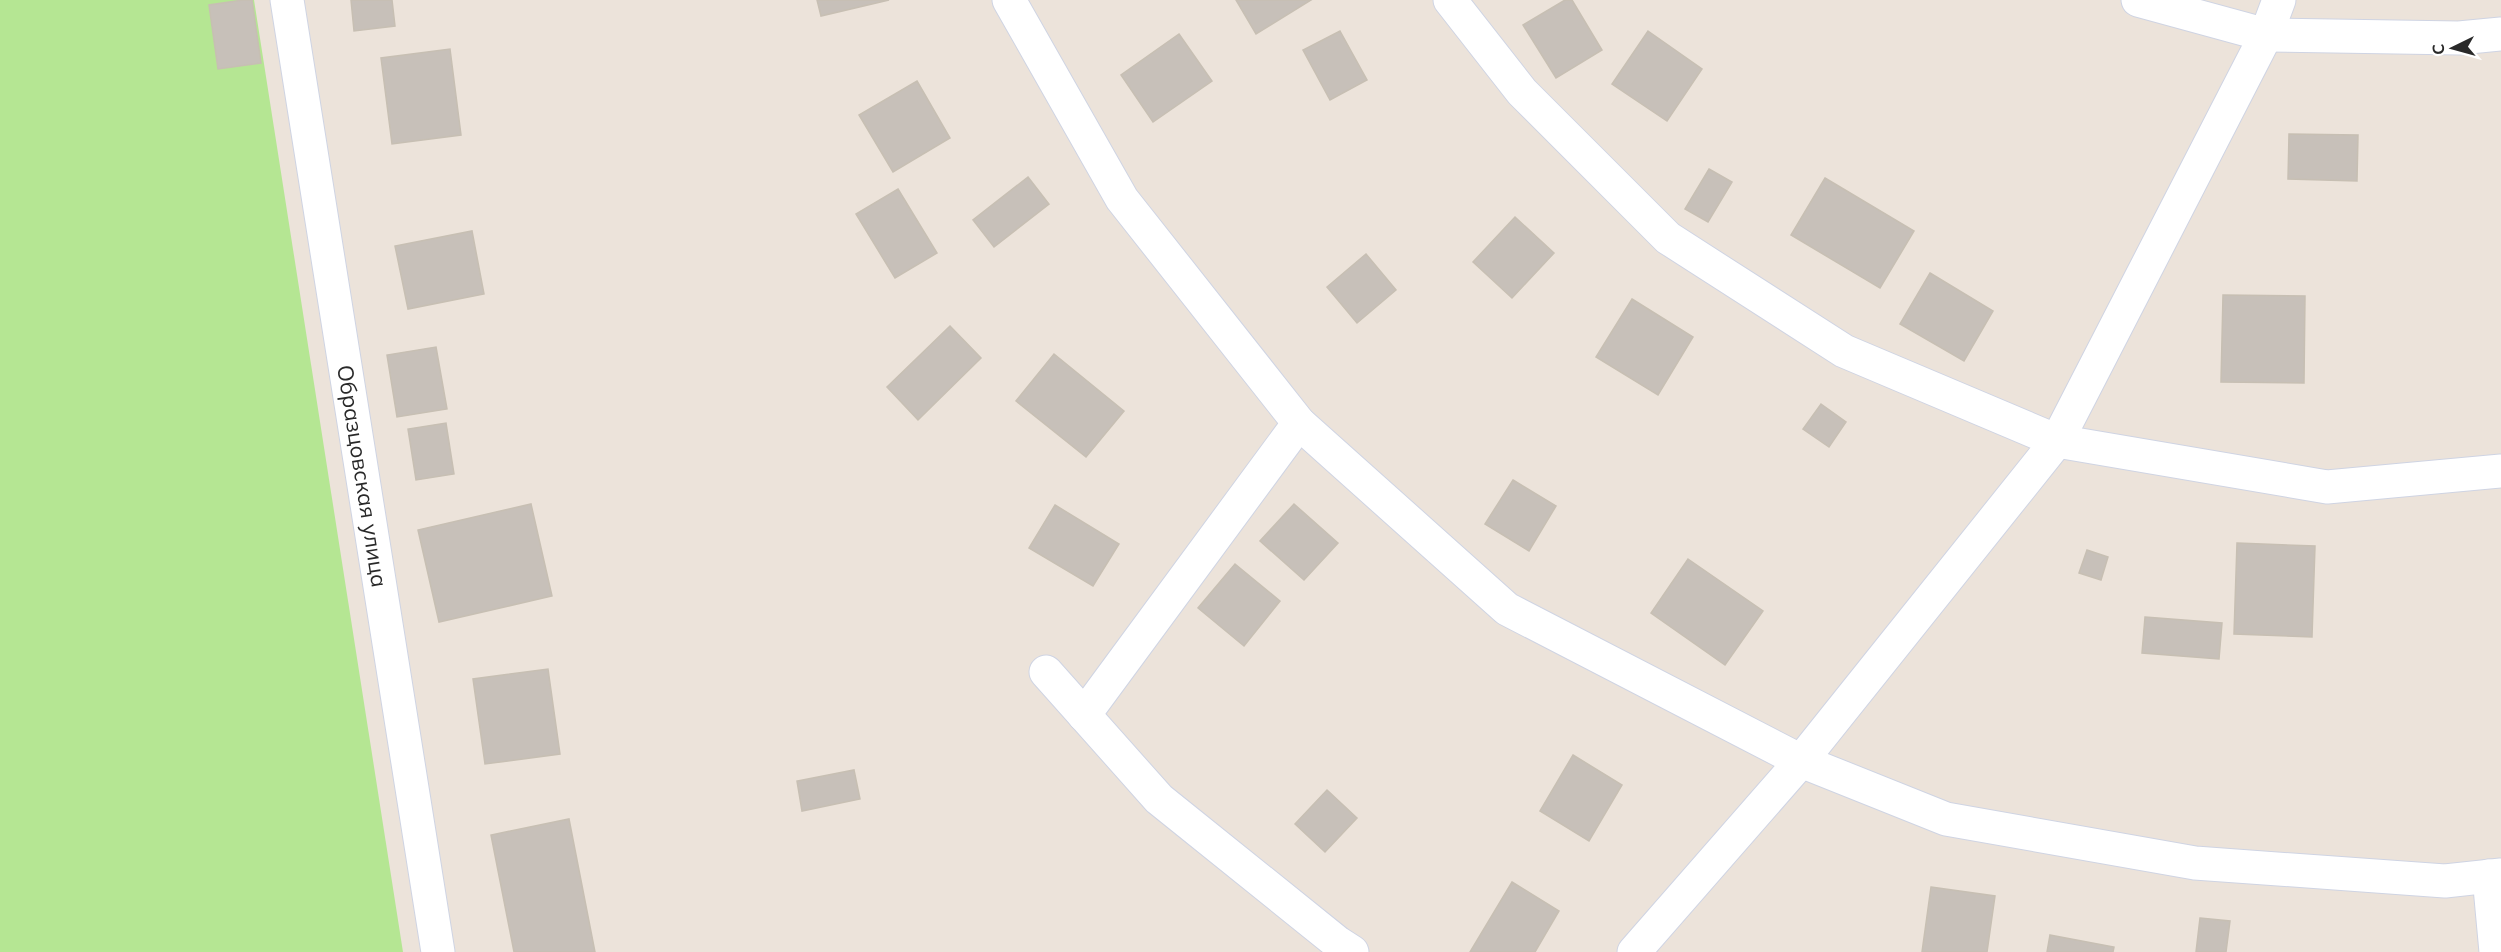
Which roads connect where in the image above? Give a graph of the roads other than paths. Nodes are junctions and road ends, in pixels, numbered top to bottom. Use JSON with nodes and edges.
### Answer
{"nodes":[{"id":1,"x":287,"y":0,"type":"edge"},
{"id":2,"x":1010,"y":0,"type":"edge"},
{"id":3,"x":1450,"y":0,"type":"edge"},
{"id":4,"x":2138,"y":0,"type":"edge"},
{"id":5,"x":2279,"y":0,"type":"edge"},
{"id":6,"x":2501,"y":34,"type":"edge"},
{"id":7,"x":2266,"y":35,"type":"junction"},
{"id":8,"x":1299,"y":423,"type":"junction"},
{"id":9,"x":2057,"y":441,"type":"junction"},
{"id":10,"x":2501,"y":471,"type":"edge"},
{"id":11,"x":1046,"y":672,"type":"dead end"},
{"id":12,"x":1084,"y":715,"type":"junction"},
{"id":13,"x":1801,"y":761,"type":"junction"},
{"id":14,"x":2495,"y":876,"type":"edge"},
{"id":15,"x":438,"y":952,"type":"edge"},
{"id":16,"x":1352,"y":952,"type":"edge"},
{"id":17,"x":1634,"y":952,"type":"edge"},
{"id":18,"x":2496,"y":952,"type":"edge"}],
"edges":[{"from":1,"to":15,"type":"street","name":"Образцовская улица"},
{"from":2,"to":8,"type":"street"},
{"from":3,"to":9,"type":"street"},
{"from":4,"to":7,"type":"street"},
{"from":5,"to":7,"type":"street"},
{"from":6,"to":7,"type":"street"},
{"from":7,"to":9,"type":"street"},
{"from":8,"to":12,"type":"street"},
{"from":8,"to":13,"type":"street"},
{"from":9,"to":10,"type":"street"},
{"from":9,"to":13,"type":"street"},
{"from":11,"to":12,"type":"street"},
{"from":12,"to":16,"type":"street"},
{"from":13,"to":14,"type":"street"},
{"from":13,"to":17,"type":"street"},
{"from":14,"to":18,"type":"street"}]}
